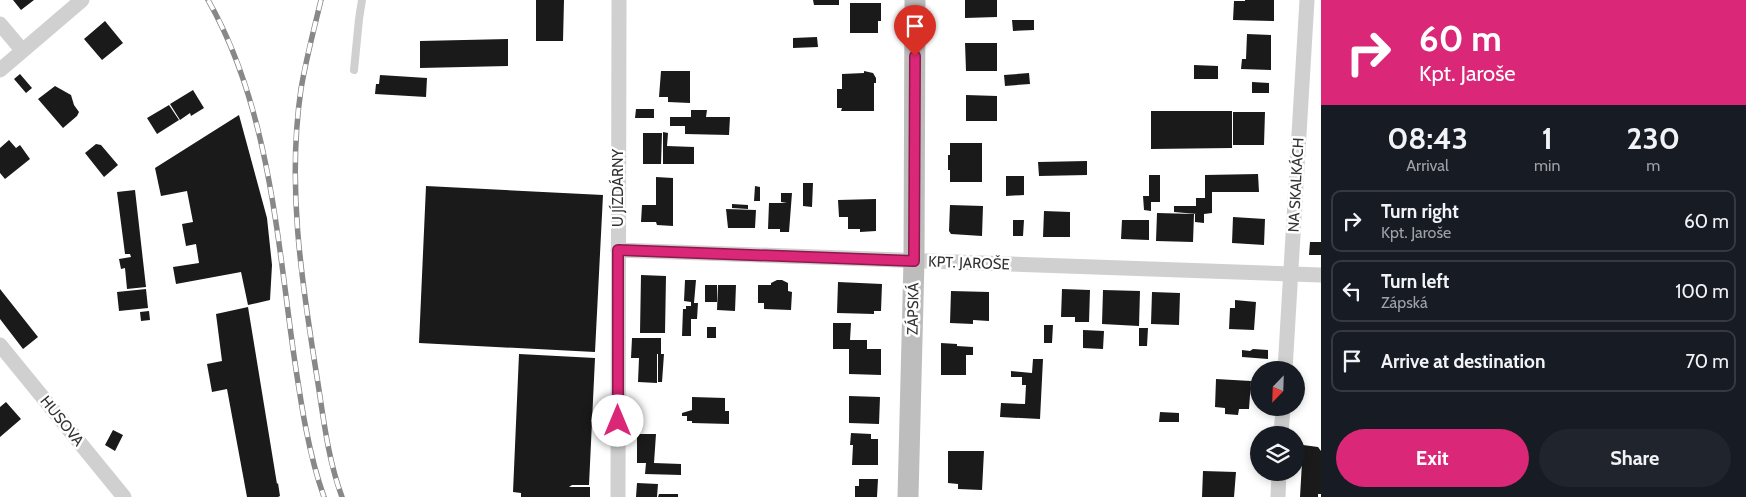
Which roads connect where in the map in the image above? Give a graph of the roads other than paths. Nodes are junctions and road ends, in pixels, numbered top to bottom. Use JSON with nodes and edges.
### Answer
{"nodes":[{"id":1,"x":82,"y":0,"type":"edge"},
{"id":2,"x":362,"y":0,"type":"edge"},
{"id":3,"x":619,"y":0,"type":"edge"},
{"id":4,"x":915,"y":0,"type":"edge"},
{"id":5,"x":1306,"y":0,"type":"edge"},
{"id":6,"x":0,"y":24,"type":"edge"},
{"id":7,"x":22,"y":50,"type":"junction"},
{"id":8,"x":0,"y":70,"type":"edge"},
{"id":9,"x":354,"y":70,"type":"dead end"},
{"id":10,"x":618,"y":250,"type":"junction"},
{"id":11,"x":914,"y":261,"type":"junction"},
{"id":12,"x":1290,"y":274,"type":"junction"},
{"id":13,"x":1321,"y":275,"type":"edge"},
{"id":14,"x":0,"y":345,"type":"edge"},
{"id":15,"x":1285,"y":361,"type":"edge"},
{"id":16,"x":1279,"y":481,"type":"edge"},
{"id":17,"x":124,"y":497,"type":"edge"},
{"id":18,"x":618,"y":497,"type":"edge"},
{"id":19,"x":908,"y":497,"type":"edge"},
{"id":20,"x":1278,"y":497,"type":"edge"}],
"edges":[{"from":1,"to":7,"type":"street"},
{"from":2,"to":9,"type":"lane"},
{"from":3,"to":10,"type":"street","name":"U JÍZDÁRNY"},
{"from":4,"to":11,"type":"street","name":"ZÁPSKÁ"},
{"from":5,"to":12,"type":"street","name":"NA SKALKÁCH"},
{"from":6,"to":7,"type":"street"},
{"from":7,"to":8,"type":"street"},
{"from":10,"to":11,"type":"street","name":"KPT. JAROŠE"},
{"from":10,"to":18,"type":"street","name":"U JÍZDÁRNY"},
{"from":11,"to":12,"type":"street","name":"KPT. JAROŠE"},
{"from":11,"to":19,"type":"street","name":"ZÁPSKÁ"},
{"from":12,"to":13,"type":"street","name":"KPT. JAROŠE"},
{"from":12,"to":15,"type":"street","name":"NA SKALKÁCH"},
{"from":14,"to":17,"type":"street","name":"HUSOVA"},
{"from":16,"to":20,"type":"street"}]}
